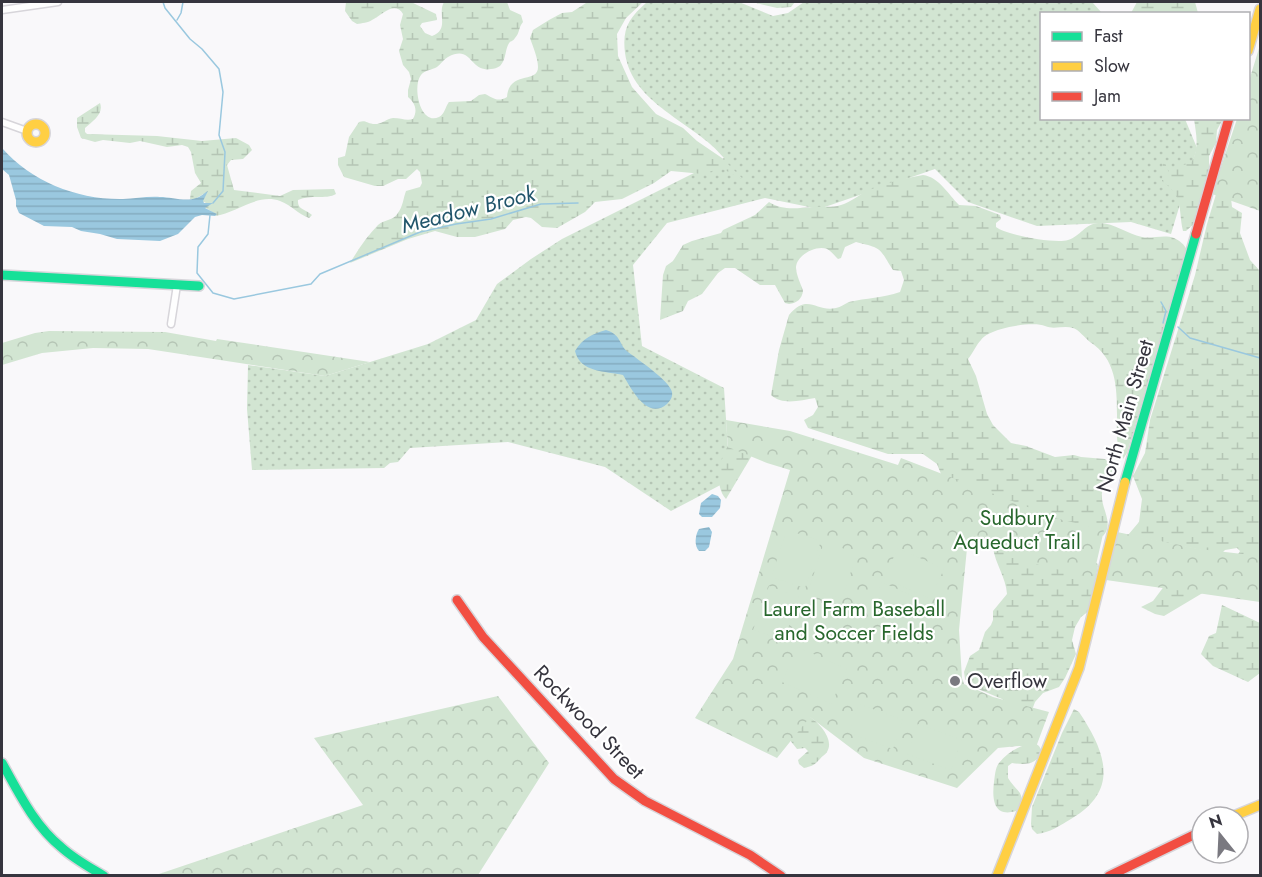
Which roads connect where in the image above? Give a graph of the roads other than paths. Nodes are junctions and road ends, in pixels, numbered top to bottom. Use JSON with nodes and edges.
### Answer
{"nodes":[{"id":1,"x":58,"y":2,"type":"edge"},
{"id":2,"x":1260,"y":9,"type":"edge"},
{"id":3,"x":2,"y":10,"type":"edge"},
{"id":4,"x":1250,"y":44,"type":"edge"},
{"id":5,"x":1228,"y":120,"type":"edge"},
{"id":6,"x":2,"y":122,"type":"edge"},
{"id":7,"x":27,"y":131,"type":"dead end"},
{"id":8,"x":2,"y":275,"type":"edge"},
{"id":9,"x":177,"y":285,"type":"junction"},
{"id":10,"x":199,"y":286,"type":"dead end"},
{"id":11,"x":171,"y":324,"type":"dead end"},
{"id":12,"x":457,"y":600,"type":"dead end"},
{"id":13,"x":2,"y":763,"type":"edge"},
{"id":14,"x":1190,"y":837,"type":"edge"},
{"id":15,"x":104,"y":876,"type":"edge"},
{"id":16,"x":781,"y":876,"type":"edge"},
{"id":17,"x":997,"y":876,"type":"edge"},
{"id":18,"x":1109,"y":876,"type":"edge"}],
"edges":[{"from":1,"to":3,"type":"street"},
{"from":2,"to":4,"type":"main road"},
{"from":5,"to":17,"type":"main road","name":"North Main Street"},
{"from":6,"to":7,"type":"street"},
{"from":8,"to":9,"type":"main road"},
{"from":9,"to":10,"type":"main road"},
{"from":9,"to":11,"type":"street"},
{"from":12,"to":16,"type":"main road","name":"Rockwood Street"},
{"from":13,"to":15,"type":"main road"},
{"from":14,"to":18,"type":"main road"}]}
